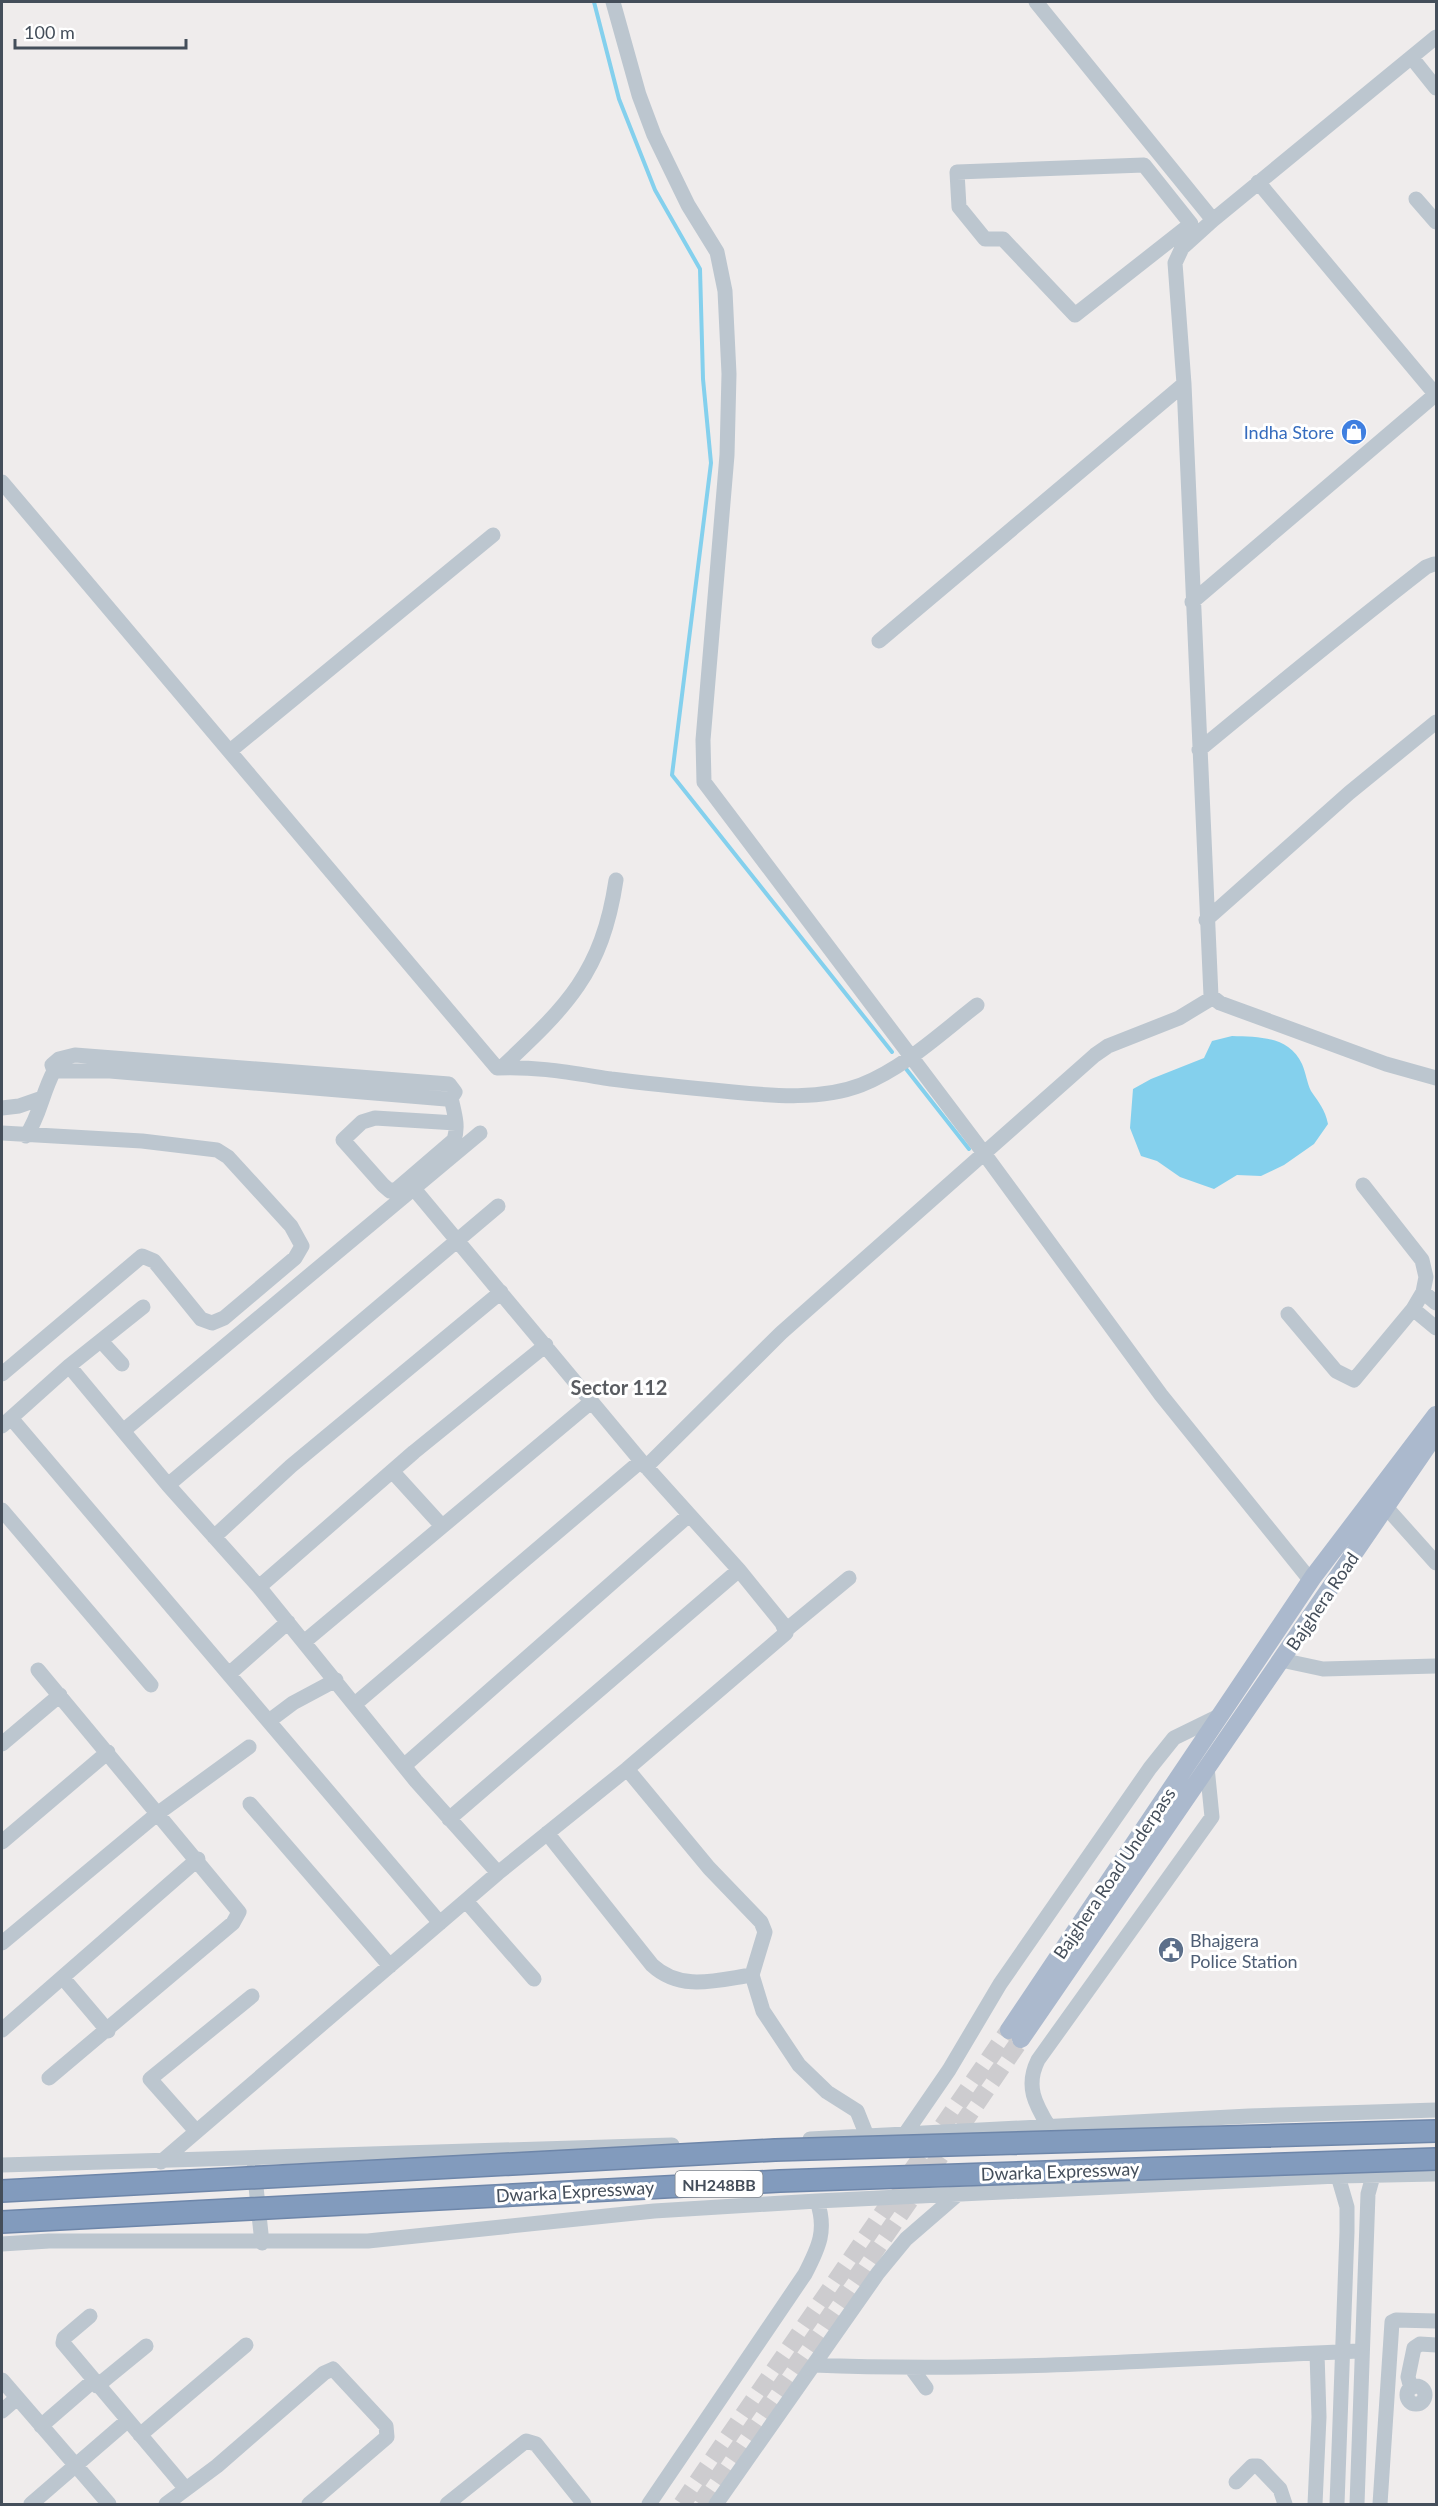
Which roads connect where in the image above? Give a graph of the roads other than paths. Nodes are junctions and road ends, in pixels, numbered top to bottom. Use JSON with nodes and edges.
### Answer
{"nodes":[{"id":1,"x":613,"y":2,"type":"edge"},
{"id":2,"x":1036,"y":2,"type":"edge"},
{"id":3,"x":1437,"y":37,"type":"edge"},
{"id":4,"x":1412,"y":58,"type":"junction"},
{"id":5,"x":1437,"y":88,"type":"edge"},
{"id":6,"x":1258,"y":182,"type":"junction"},
{"id":7,"x":1416,"y":199,"type":"dead end"},
{"id":8,"x":1213,"y":220,"type":"junction"},
{"id":9,"x":1437,"y":222,"type":"edge"},
{"id":10,"x":1177,"y":243,"type":"junction"},
{"id":11,"x":1184,"y":384,"type":"junction"},
{"id":12,"x":1436,"y":395,"type":"edge"},
{"id":13,"x":2,"y":482,"type":"edge"},
{"id":14,"x":493,"y":535,"type":"dead end"},
{"id":15,"x":1436,"y":565,"type":"edge"},
{"id":16,"x":1192,"y":602,"type":"junction"},
{"id":17,"x":879,"y":641,"type":"dead end"},
{"id":18,"x":1437,"y":722,"type":"edge"},
{"id":19,"x":230,"y":750,"type":"junction"},
{"id":20,"x":1199,"y":750,"type":"junction"},
{"id":21,"x":616,"y":880,"type":"dead end"},
{"id":22,"x":1206,"y":920,"type":"junction"},
{"id":23,"x":1212,"y":998,"type":"junction"},
{"id":24,"x":977,"y":1005,"type":"dead end"},
{"id":25,"x":909,"y":1057,"type":"junction"},
{"id":26,"x":501,"y":1068,"type":"junction"},
{"id":27,"x":1437,"y":1078,"type":"edge"},
{"id":28,"x":42,"y":1098,"type":"junction"},
{"id":29,"x":2,"y":1108,"type":"edge"},
{"id":30,"x":456,"y":1123,"type":"junction"},
{"id":31,"x":2,"y":1133,"type":"edge"},
{"id":32,"x":480,"y":1133,"type":"dead end"},
{"id":33,"x":26,"y":1136,"type":"junction"},
{"id":34,"x":983,"y":1152,"type":"junction"},
{"id":35,"x":1363,"y":1185,"type":"dead end"},
{"id":36,"x":416,"y":1190,"type":"junction"},
{"id":37,"x":498,"y":1206,"type":"dead end"},
{"id":38,"x":458,"y":1240,"type":"junction"},
{"id":39,"x":501,"y":1292,"type":"junction"},
{"id":40,"x":1423,"y":1292,"type":"junction"},
{"id":41,"x":1437,"y":1303,"type":"edge"},
{"id":42,"x":143,"y":1307,"type":"dead end"},
{"id":43,"x":1413,"y":1309,"type":"junction"},
{"id":44,"x":1288,"y":1314,"type":"dead end"},
{"id":45,"x":1437,"y":1328,"type":"edge"},
{"id":46,"x":101,"y":1341,"type":"junction"},
{"id":47,"x":546,"y":1345,"type":"junction"},
{"id":48,"x":122,"y":1364,"type":"dead end"},
{"id":49,"x":69,"y":1366,"type":"junction"},
{"id":50,"x":2,"y":1374,"type":"edge"},
{"id":51,"x":591,"y":1402,"type":"junction"},
{"id":52,"x":1437,"y":1415,"type":"edge"},
{"id":53,"x":6,"y":1422,"type":"edge"},
{"id":54,"x":123,"y":1431,"type":"junction"},
{"id":55,"x":1437,"y":1434,"type":"edge"},
{"id":56,"x":643,"y":1464,"type":"junction"},
{"id":57,"x":392,"y":1471,"type":"junction"},
{"id":58,"x":168,"y":1485,"type":"junction"},
{"id":59,"x":1386,"y":1506,"type":"junction"},
{"id":60,"x":2,"y":1510,"type":"edge"},
{"id":61,"x":689,"y":1515,"type":"junction"},
{"id":62,"x":442,"y":1526,"type":"junction"},
{"id":63,"x":214,"y":1538,"type":"junction"},
{"id":64,"x":1347,"y":1547,"type":"junction"},
{"id":65,"x":1437,"y":1563,"type":"edge"},
{"id":66,"x":739,"y":1570,"type":"junction"},
{"id":67,"x":849,"y":1578,"type":"dead end"},
{"id":68,"x":1311,"y":1581,"type":"junction"},
{"id":69,"x":259,"y":1587,"type":"junction"},
{"id":70,"x":288,"y":1622,"type":"junction"},
{"id":71,"x":786,"y":1630,"type":"junction"},
{"id":72,"x":304,"y":1642,"type":"junction"},
{"id":73,"x":1281,"y":1660,"type":"junction"},
{"id":74,"x":1437,"y":1666,"type":"edge"},
{"id":75,"x":38,"y":1670,"type":"dead end"},
{"id":76,"x":229,"y":1674,"type":"junction"},
{"id":77,"x":336,"y":1680,"type":"junction"},
{"id":78,"x":151,"y":1685,"type":"dead end"},
{"id":79,"x":60,"y":1695,"type":"junction"},
{"id":80,"x":355,"y":1704,"type":"junction"},
{"id":81,"x":1219,"y":1716,"type":"junction"},
{"id":82,"x":269,"y":1721,"type":"junction"},
{"id":83,"x":2,"y":1744,"type":"edge"},
{"id":84,"x":249,"y":1747,"type":"dead end"},
{"id":85,"x":108,"y":1752,"type":"junction"},
{"id":86,"x":405,"y":1765,"type":"junction"},
{"id":87,"x":1207,"y":1767,"type":"junction"},
{"id":88,"x":627,"y":1769,"type":"junction"},
{"id":89,"x":250,"y":1804,"type":"dead end"},
{"id":90,"x":157,"y":1814,"type":"junction"},
{"id":91,"x":449,"y":1819,"type":"junction"},
{"id":92,"x":548,"y":1833,"type":"junction"},
{"id":93,"x":2,"y":1842,"type":"edge"},
{"id":94,"x":198,"y":1859,"type":"junction"},
{"id":95,"x":498,"y":1873,"type":"junction"},
{"id":96,"x":466,"y":1901,"type":"junction"},
{"id":97,"x":440,"y":1923,"type":"junction"},
{"id":98,"x":2,"y":1943,"type":"edge"},
{"id":99,"x":390,"y":1966,"type":"junction"},
{"id":100,"x":752,"y":1975,"type":"junction"},
{"id":101,"x":63,"y":1978,"type":"junction"},
{"id":102,"x":534,"y":1979,"type":"dead end"},
{"id":103,"x":252,"y":1996,"type":"dead end"},
{"id":104,"x":2,"y":2030,"type":"edge"},
{"id":105,"x":108,"y":2031,"type":"junction"},
{"id":106,"x":49,"y":2078,"type":"dead end"},
{"id":107,"x":1437,"y":2110,"type":"edge"},
{"id":108,"x":1049,"y":2127,"type":"junction"},
{"id":109,"x":196,"y":2131,"type":"junction"},
{"id":110,"x":1437,"y":2131,"type":"edge"},
{"id":111,"x":905,"y":2134,"type":"junction"},
{"id":112,"x":867,"y":2136,"type":"junction"},
{"id":113,"x":253,"y":2159,"type":"junction"},
{"id":114,"x":1437,"y":2159,"type":"edge"},
{"id":115,"x":161,"y":2162,"type":"junction"},
{"id":116,"x":2,"y":2165,"type":"edge"},
{"id":117,"x":1437,"y":2174,"type":"edge"},
{"id":118,"x":1338,"y":2176,"type":"junction"},
{"id":119,"x":1373,"y":2176,"type":"junction"},
{"id":120,"x":2,"y":2191,"type":"edge"},
{"id":121,"x":958,"y":2194,"type":"junction"},
{"id":122,"x":817,"y":2201,"type":"junction"},
{"id":123,"x":2,"y":2222,"type":"edge"},
{"id":124,"x":262,"y":2243,"type":"junction"},
{"id":125,"x":2,"y":2244,"type":"edge"},
{"id":126,"x":90,"y":2316,"type":"dead end"},
{"id":127,"x":1437,"y":2321,"type":"edge"},
{"id":128,"x":1344,"y":2324,"type":"junction"},
{"id":129,"x":1365,"y":2324,"type":"junction"},
{"id":130,"x":1392,"y":2324,"type":"junction"},
{"id":131,"x":246,"y":2345,"type":"dead end"},
{"id":132,"x":1437,"y":2345,"type":"edge"},
{"id":133,"x":146,"y":2346,"type":"dead end"},
{"id":134,"x":1362,"y":2351,"type":"junction"},
{"id":135,"x":1344,"y":2352,"type":"junction"},
{"id":136,"x":1317,"y":2353,"type":"junction"},
{"id":137,"x":814,"y":2365,"type":"junction"},
{"id":138,"x":912,"y":2369,"type":"junction"},
{"id":139,"x":2,"y":2380,"type":"edge"},
{"id":140,"x":95,"y":2384,"type":"junction"},
{"id":141,"x":926,"y":2388,"type":"dead end"},
{"id":142,"x":1424,"y":2390,"type":"edge"},
{"id":143,"x":17,"y":2398,"type":"junction"},
{"id":144,"x":2,"y":2411,"type":"edge"},
{"id":145,"x":128,"y":2421,"type":"junction"},
{"id":146,"x":41,"y":2426,"type":"junction"},
{"id":147,"x":140,"y":2435,"type":"junction"},
{"id":148,"x":75,"y":2466,"type":"junction"},
{"id":149,"x":1236,"y":2482,"type":"dead end"},
{"id":150,"x":186,"y":2488,"type":"junction"},
{"id":151,"x":31,"y":2505,"type":"edge"},
{"id":152,"x":109,"y":2505,"type":"edge"},
{"id":153,"x":166,"y":2505,"type":"edge"},
{"id":154,"x":309,"y":2505,"type":"edge"},
{"id":155,"x":447,"y":2505,"type":"edge"},
{"id":156,"x":584,"y":2505,"type":"edge"},
{"id":157,"x":649,"y":2505,"type":"edge"},
{"id":158,"x":716,"y":2505,"type":"edge"},
{"id":159,"x":1285,"y":2505,"type":"edge"},
{"id":160,"x":1315,"y":2505,"type":"edge"},
{"id":161,"x":1337,"y":2505,"type":"edge"},
{"id":162,"x":1357,"y":2505,"type":"edge"},
{"id":163,"x":1380,"y":2505,"type":"edge"}],
"edges":[{"from":1,"to":25,"type":"street"},
{"from":2,"to":8,"type":"street"},
{"from":3,"to":4,"type":"street"},
{"from":4,"to":5,"type":"street"},
{"from":4,"to":6,"type":"street"},
{"from":6,"to":8,"type":"street"},
{"from":6,"to":12,"type":"street"},
{"from":7,"to":9,"type":"street"},
{"from":8,"to":10,"type":"street"},
{"from":10,"to":10,"type":"street"},
{"from":10,"to":11,"type":"street"},
{"from":11,"to":16,"type":"street"},
{"from":11,"to":17,"type":"street"},
{"from":12,"to":16,"type":"street"},
{"from":13,"to":19,"type":"street"},
{"from":14,"to":19,"type":"street"},
{"from":15,"to":20,"type":"street"},
{"from":16,"to":20,"type":"street"},
{"from":18,"to":22,"type":"street"},
{"from":19,"to":26,"type":"street"},
{"from":20,"to":22,"type":"street"},
{"from":21,"to":26,"type":"street"},
{"from":22,"to":23,"type":"street"},
{"from":23,"to":27,"type":"street"},
{"from":23,"to":34,"type":"street"},
{"from":24,"to":25,"type":"street"},
{"from":25,"to":26,"type":"street"},
{"from":25,"to":34,"type":"street"},
{"from":28,"to":29,"type":"street"},
{"from":28,"to":30,"type":"street"},
{"from":28,"to":33,"type":"street"},
{"from":30,"to":30,"type":"street"},
{"from":31,"to":33,"type":"street"},
{"from":32,"to":36,"type":"street"},
{"from":33,"to":50,"type":"street"},
{"from":34,"to":56,"type":"street"},
{"from":34,"to":68,"type":"street"},
{"from":35,"to":40,"type":"street"},
{"from":36,"to":38,"type":"street"},
{"from":36,"to":54,"type":"street"},
{"from":37,"to":38,"type":"street"},
{"from":38,"to":39,"type":"street"},
{"from":38,"to":58,"type":"street"},
{"from":39,"to":47,"type":"street"},
{"from":39,"to":63,"type":"street"},
{"from":40,"to":41,"type":"street"},
{"from":40,"to":43,"type":"street"},
{"from":42,"to":46,"type":"street"},
{"from":43,"to":44,"type":"street"},
{"from":43,"to":45,"type":"street"},
{"from":46,"to":48,"type":"street"},
{"from":46,"to":49,"type":"street"},
{"from":47,"to":51,"type":"street"},
{"from":47,"to":57,"type":"street"},
{"from":49,"to":53,"type":"street"},
{"from":49,"to":54,"type":"street"},
{"from":51,"to":56,"type":"street"},
{"from":51,"to":62,"type":"street"},
{"from":52,"to":64,"type":"main road"},
{"from":53,"to":76,"type":"street"},
{"from":54,"to":58,"type":"street"},
{"from":55,"to":59,"type":"main road","name":"Bajghera Road"},
{"from":56,"to":61,"type":"street"},
{"from":56,"to":80,"type":"street"},
{"from":57,"to":62,"type":"street"},
{"from":57,"to":69,"type":"street"},
{"from":58,"to":63,"type":"street"},
{"from":59,"to":64,"type":"main road","name":"Bajghera Road"},
{"from":59,"to":65,"type":"street"},
{"from":60,"to":78,"type":"street"},
{"from":61,"to":66,"type":"street"},
{"from":61,"to":86,"type":"street"},
{"from":62,"to":72,"type":"street"},
{"from":63,"to":69,"type":"street"},
{"from":64,"to":68,"type":"main road","name":"Bajghera Road Underpass"},
{"from":64,"to":73,"type":"main road","name":"Bajghera Road"},
{"from":66,"to":71,"type":"street"},
{"from":66,"to":91,"type":"street"},
{"from":67,"to":71,"type":"street"},
{"from":68,"to":81,"type":"main road","name":"Bajghera Road Underpass"},
{"from":69,"to":70,"type":"street"},
{"from":70,"to":72,"type":"street"},
{"from":70,"to":76,"type":"street"},
{"from":71,"to":88,"type":"street"},
{"from":72,"to":77,"type":"street"},
{"from":73,"to":74,"type":"street"},
{"from":73,"to":87,"type":"main road","name":"Bajghera Road"},
{"from":75,"to":79,"type":"street"},
{"from":76,"to":82,"type":"street"},
{"from":77,"to":80,"type":"street"},
{"from":77,"to":82,"type":"street"},
{"from":79,"to":83,"type":"street"},
{"from":79,"to":85,"type":"street"},
{"from":80,"to":86,"type":"street"},
{"from":81,"to":87,"type":"main road","name":"Bajghera Road Underpass"},
{"from":81,"to":111,"type":"street"},
{"from":82,"to":97,"type":"street"},
{"from":84,"to":90,"type":"street"},
{"from":85,"to":90,"type":"street"},
{"from":85,"to":93,"type":"street"},
{"from":86,"to":91,"type":"street"},
{"from":87,"to":108,"type":"street"},
{"from":88,"to":92,"type":"street"},
{"from":88,"to":100,"type":"street"},
{"from":89,"to":99,"type":"street"},
{"from":90,"to":94,"type":"street"},
{"from":90,"to":98,"type":"street"},
{"from":91,"to":95,"type":"street"},
{"from":92,"to":95,"type":"street"},
{"from":92,"to":100,"type":"street"},
{"from":94,"to":101,"type":"street"},
{"from":94,"to":105,"type":"street"},
{"from":95,"to":96,"type":"street"},
{"from":96,"to":97,"type":"street"},
{"from":96,"to":102,"type":"street"},
{"from":97,"to":99,"type":"street"},
{"from":99,"to":109,"type":"street"},
{"from":100,"to":112,"type":"street"},
{"from":101,"to":104,"type":"street"},
{"from":101,"to":105,"type":"street"},
{"from":103,"to":109,"type":"street"},
{"from":105,"to":106,"type":"street"},
{"from":107,"to":108,"type":"street"},
{"from":108,"to":111,"type":"street"},
{"from":109,"to":115,"type":"street"},
{"from":110,"to":120,"type":"highway","name":"Dwarka Expressway","number":"NH248BB","bridge":true},
{"from":111,"to":112,"type":"street"},
{"from":112,"to":113,"type":"street"},
{"from":113,"to":115,"type":"street"},
{"from":113,"to":124,"type":"street"},
{"from":114,"to":123,"type":"highway","name":"Dwarka Expressway","number":"NH248BB","bridge":true},
{"from":115,"to":116,"type":"street"},
{"from":117,"to":119,"type":"street"},
{"from":118,"to":119,"type":"street"},
{"from":118,"to":121,"type":"street"},
{"from":118,"to":128,"type":"street"},
{"from":119,"to":129,"type":"street"},
{"from":121,"to":122,"type":"street"},
{"from":121,"to":137,"type":"street"},
{"from":122,"to":124,"type":"street"},
{"from":122,"to":157,"type":"street"},
{"from":124,"to":125,"type":"street"},
{"from":126,"to":140,"type":"street"},
{"from":127,"to":130,"type":"street"},
{"from":128,"to":129,"type":"street"},
{"from":128,"to":135,"type":"street"},
{"from":129,"to":130,"type":"street"},
{"from":129,"to":134,"type":"street"},
{"from":130,"to":163,"type":"street"},
{"from":131,"to":147,"type":"street"},
{"from":132,"to":142,"type":"street"},
{"from":133,"to":140,"type":"street"},
{"from":134,"to":135,"type":"street"},
{"from":134,"to":162,"type":"street"},
{"from":135,"to":136,"type":"street"},
{"from":135,"to":161,"type":"street"},
{"from":136,"to":138,"type":"street"},
{"from":136,"to":160,"type":"street"},
{"from":137,"to":138,"type":"street"},
{"from":137,"to":158,"type":"street"},
{"from":138,"to":141,"type":"street"},
{"from":139,"to":143,"type":"street"},
{"from":140,"to":145,"type":"street"},
{"from":140,"to":146,"type":"street"},
{"from":143,"to":144,"type":"street"},
{"from":143,"to":146,"type":"street"},
{"from":145,"to":147,"type":"street"},
{"from":145,"to":148,"type":"street"},
{"from":146,"to":148,"type":"street"},
{"from":147,"to":150,"type":"street"},
{"from":148,"to":151,"type":"street"},
{"from":148,"to":152,"type":"street"},
{"from":149,"to":159,"type":"street"},
{"from":150,"to":153,"type":"street"},
{"from":150,"to":154,"type":"street"},
{"from":155,"to":156,"type":"street"}]}
